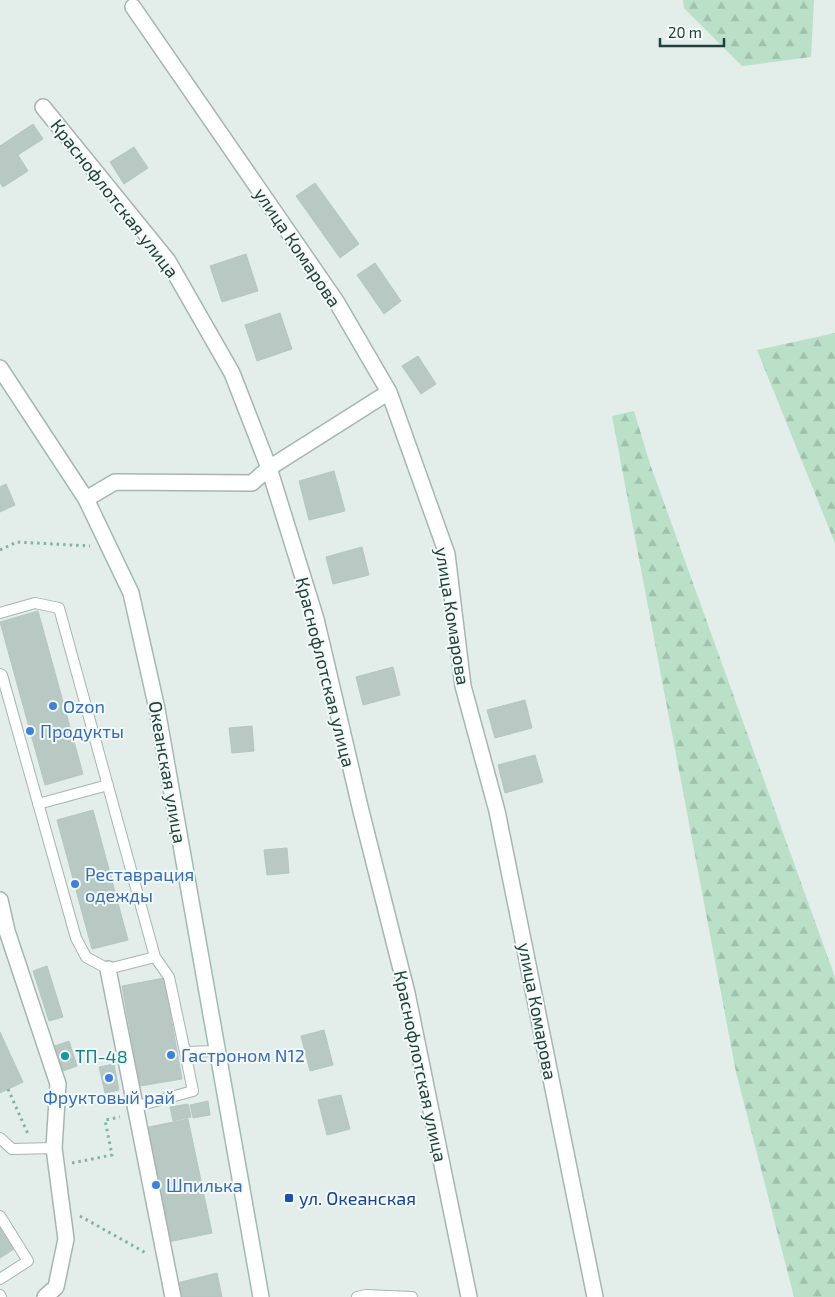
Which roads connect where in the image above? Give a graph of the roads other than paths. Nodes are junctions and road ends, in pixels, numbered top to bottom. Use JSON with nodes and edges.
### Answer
{"nodes":[{"id":1,"x":133,"y":6,"type":"dead end"},
{"id":2,"x":43,"y":107,"type":"dead end"},
{"id":3,"x":0,"y":368,"type":"edge"},
{"id":4,"x":389,"y":392,"type":"junction"},
{"id":5,"x":269,"y":468,"type":"junction"},
{"id":6,"x":86,"y":499,"type":"junction"},
{"id":7,"x":0,"y":613,"type":"edge"},
{"id":8,"x":0,"y":674,"type":"edge"},
{"id":9,"x":108,"y":785,"type":"junction"},
{"id":10,"x":38,"y":804,"type":"junction"},
{"id":11,"x":0,"y":900,"type":"edge"},
{"id":12,"x":4,"y":932,"type":"edge"},
{"id":13,"x":155,"y":957,"type":"junction"},
{"id":14,"x":108,"y":970,"type":"junction"},
{"id":15,"x":217,"y":1051,"type":"junction"},
{"id":16,"x":185,"y":1052,"type":"junction"},
{"id":17,"x":135,"y":1110,"type":"junction"},
{"id":18,"x":0,"y":1138,"type":"edge"},
{"id":19,"x":54,"y":1148,"type":"junction"},
{"id":20,"x":0,"y":1216,"type":"edge"},
{"id":21,"x":0,"y":1279,"type":"edge"},
{"id":22,"x":54,"y":1294,"type":"edge"},
{"id":23,"x":173,"y":1297,"type":"edge"},
{"id":24,"x":261,"y":1297,"type":"edge"},
{"id":25,"x":357,"y":1297,"type":"edge"},
{"id":26,"x":412,"y":1297,"type":"edge"},
{"id":27,"x":470,"y":1297,"type":"edge"},
{"id":28,"x":595,"y":1297,"type":"edge"}],
"edges":[{"from":1,"to":4,"type":"street","name":"улица Комарова"},
{"from":2,"to":5,"type":"street","name":"Краснофлотская улица"},
{"from":3,"to":6,"type":"street","name":"Океанская улица"},
{"from":4,"to":5,"type":"street"},
{"from":4,"to":28,"type":"street","name":"улица Комарова"},
{"from":5,"to":6,"type":"street"},
{"from":5,"to":27,"type":"street","name":"Краснофлотская улица"},
{"from":6,"to":15,"type":"street","name":"Океанская улица"},
{"from":7,"to":9,"type":"lane"},
{"from":8,"to":10,"type":"lane"},
{"from":9,"to":10,"type":"lane"},
{"from":9,"to":13,"type":"lane"},
{"from":10,"to":14,"type":"lane"},
{"from":11,"to":12,"type":"street"},
{"from":12,"to":19,"type":"street"},
{"from":13,"to":14,"type":"lane"},
{"from":13,"to":16,"type":"lane"},
{"from":14,"to":17,"type":"street"},
{"from":15,"to":16,"type":"lane"},
{"from":15,"to":24,"type":"street","name":"Океанская улица"},
{"from":16,"to":17,"type":"lane"},
{"from":17,"to":23,"type":"street"},
{"from":18,"to":19,"type":"lane"},
{"from":19,"to":22,"type":"street"},
{"from":20,"to":21,"type":"lane"},
{"from":25,"to":26,"type":"lane"}]}
